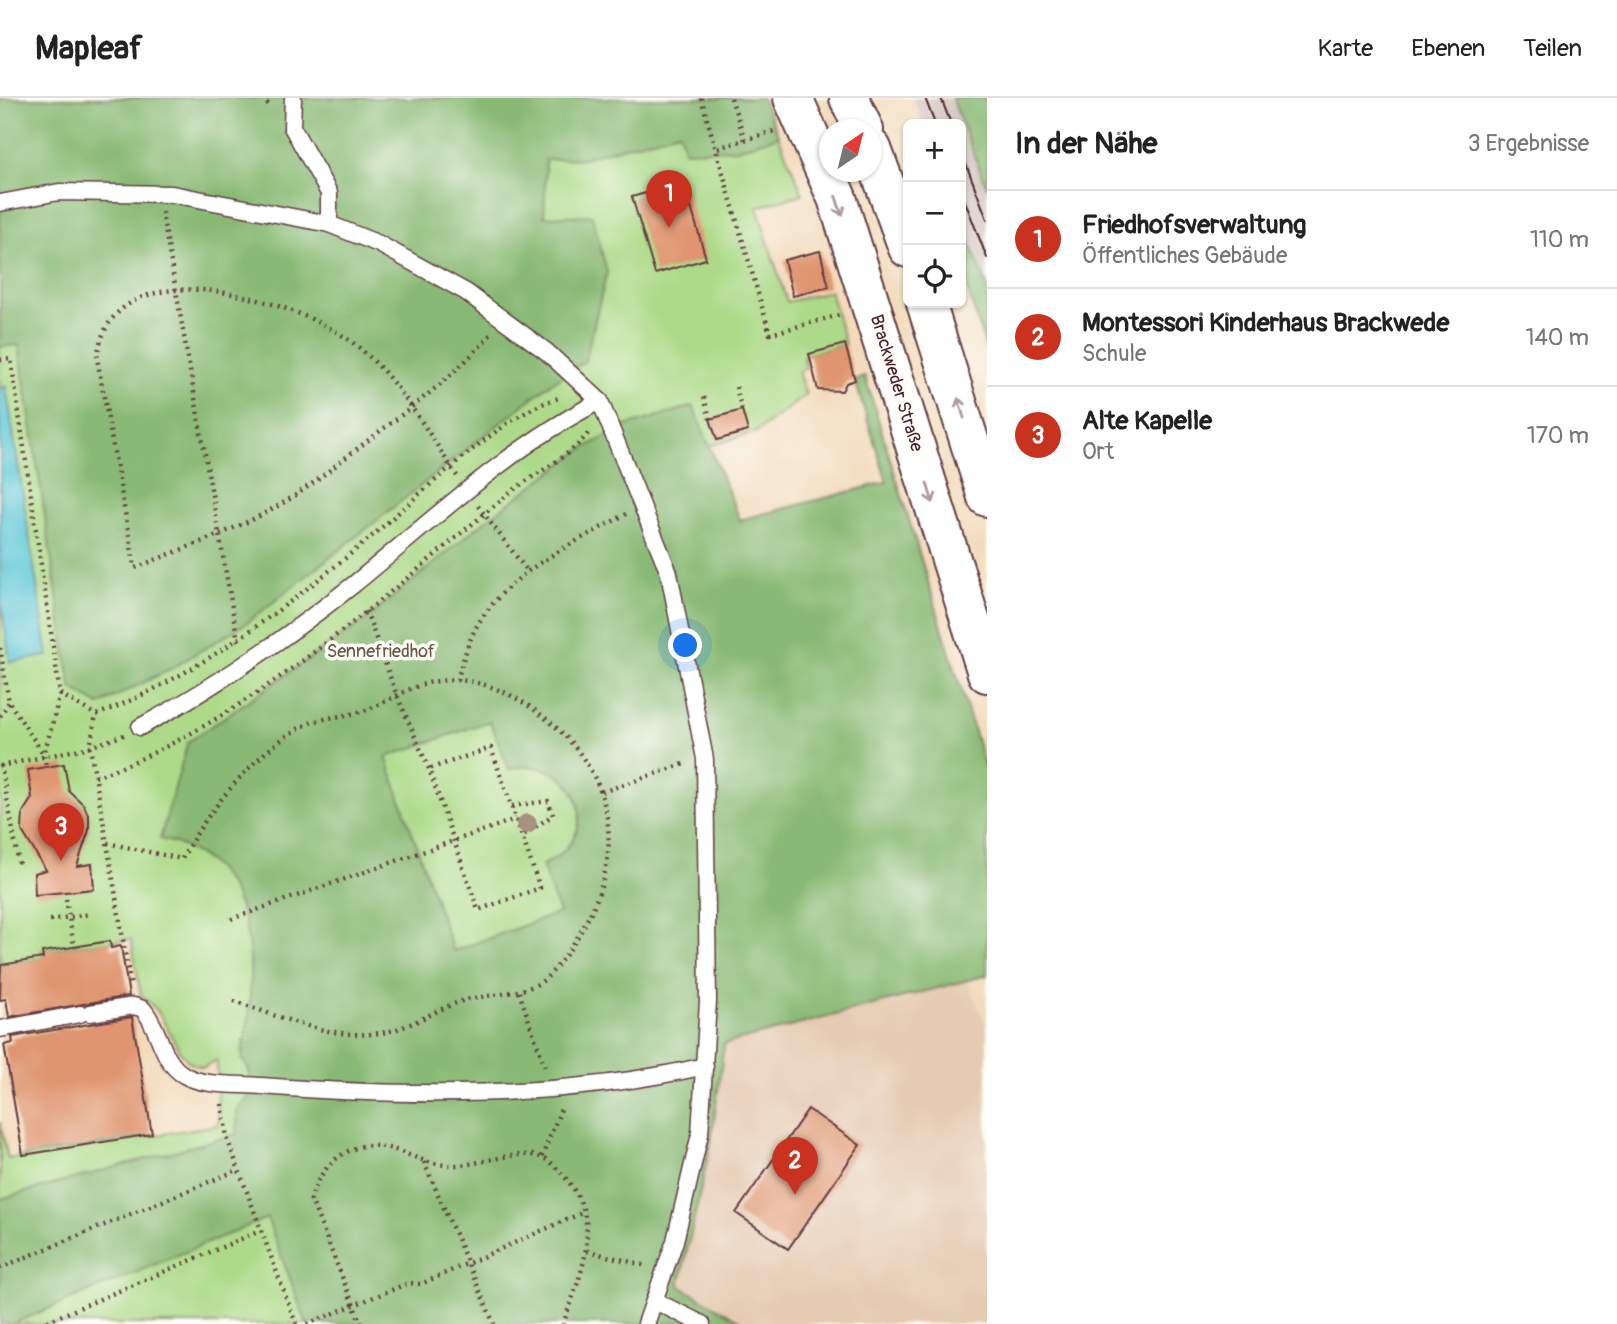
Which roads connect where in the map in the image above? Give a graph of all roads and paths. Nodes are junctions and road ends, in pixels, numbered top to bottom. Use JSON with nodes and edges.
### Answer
{"nodes":[{"id":1,"x":293,"y":98,"type":"edge"},
{"id":2,"x":701,"y":98,"type":"edge"},
{"id":3,"x":732,"y":98,"type":"edge"},
{"id":4,"x":849,"y":98,"type":"edge"},
{"id":5,"x":787,"y":113,"type":"edge"},
{"id":6,"x":859,"y":119,"type":"edge"},
{"id":7,"x":744,"y":140,"type":"junction"},
{"id":8,"x":718,"y":148,"type":"junction"},
{"id":9,"x":882,"y":176,"type":"edge"},
{"id":10,"x":159,"y":194,"type":"junction"},
{"id":11,"x":0,"y":203,"type":"edge"},
{"id":12,"x":329,"y":224,"type":"junction"},
{"id":13,"x":907,"y":245,"type":"edge"},
{"id":14,"x":176,"y":289,"type":"junction"},
{"id":15,"x":928,"y":308,"type":"edge"},
{"id":16,"x":848,"y":312,"type":"dead end"},
{"id":17,"x":504,"y":318,"type":"junction"},
{"id":18,"x":0,"y":360,"type":"edge"},
{"id":19,"x":736,"y":387,"type":"dead end"},
{"id":20,"x":704,"y":397,"type":"dead end"},
{"id":21,"x":600,"y":401,"type":"junction"},
{"id":22,"x":411,"y":408,"type":"junction"},
{"id":23,"x":742,"y":410,"type":"dead end"},
{"id":24,"x":710,"y":419,"type":"dead end"},
{"id":25,"x":451,"y":468,"type":"junction"},
{"id":26,"x":467,"y":491,"type":"junction"},
{"id":27,"x":987,"y":497,"type":"edge"},
{"id":28,"x":642,"y":505,"type":"junction"},
{"id":29,"x":217,"y":534,"type":"junction"},
{"id":30,"x":528,"y":572,"type":"junction"},
{"id":31,"x":366,"y":611,"type":"dead end"},
{"id":32,"x":237,"y":639,"type":"junction"},
{"id":33,"x":0,"y":648,"type":"edge"},
{"id":34,"x":250,"y":660,"type":"junction"},
{"id":35,"x":987,"y":673,"type":"edge"},
{"id":36,"x":457,"y":680,"type":"junction"},
{"id":37,"x":396,"y":693,"type":"junction"},
{"id":38,"x":60,"y":694,"type":"junction"},
{"id":39,"x":9,"y":702,"type":"junction"},
{"id":40,"x":96,"y":715,"type":"junction"},
{"id":41,"x":0,"y":716,"type":"edge"},
{"id":42,"x":140,"y":727,"type":"joint"},
{"id":43,"x":90,"y":747,"type":"junction"},
{"id":44,"x":44,"y":755,"type":"junction"},
{"id":45,"x":705,"y":760,"type":"junction"},
{"id":46,"x":0,"y":766,"type":"edge"},
{"id":47,"x":46,"y":767,"type":"dead end"},
{"id":48,"x":429,"y":769,"type":"junction"},
{"id":49,"x":602,"y":792,"type":"junction"},
{"id":50,"x":512,"y":806,"type":"junction"},
{"id":51,"x":516,"y":819,"type":"junction"},
{"id":52,"x":522,"y":836,"type":"junction"},
{"id":53,"x":454,"y":841,"type":"junction"},
{"id":54,"x":107,"y":843,"type":"junction"},
{"id":55,"x":19,"y":864,"type":"dead end"},
{"id":56,"x":66,"y":899,"type":"dead end"},
{"id":57,"x":90,"y":914,"type":"dead end"},
{"id":58,"x":69,"y":917,"type":"junction"},
{"id":59,"x":231,"y":919,"type":"dead end"},
{"id":60,"x":50,"y":920,"type":"dead end"},
{"id":61,"x":74,"y":946,"type":"dead end"},
{"id":62,"x":128,"y":971,"type":"dead end"},
{"id":63,"x":519,"y":992,"type":"junction"},
{"id":64,"x":234,"y":1002,"type":"dead end"},
{"id":65,"x":0,"y":1029,"type":"edge"},
{"id":66,"x":705,"y":1066,"type":"junction"},
{"id":67,"x":221,"y":1082,"type":"junction"},
{"id":68,"x":561,"y":1089,"type":"junction"},
{"id":69,"x":542,"y":1157,"type":"junction"},
{"id":70,"x":424,"y":1161,"type":"junction"},
{"id":71,"x":238,"y":1170,"type":"junction"},
{"id":72,"x":584,"y":1212,"type":"junction"},
{"id":73,"x":260,"y":1231,"type":"junction"},
{"id":74,"x":587,"y":1251,"type":"junction"},
{"id":75,"x":468,"y":1263,"type":"junction"},
{"id":76,"x":0,"y":1268,"type":"edge"},
{"id":77,"x":665,"y":1270,"type":"junction"},
{"id":78,"x":654,"y":1301,"type":"junction"},
{"id":79,"x":354,"y":1305,"type":"junction"},
{"id":80,"x":41,"y":1324,"type":"edge"},
{"id":81,"x":296,"y":1324,"type":"edge"},
{"id":82,"x":307,"y":1324,"type":"edge"},
{"id":83,"x":361,"y":1324,"type":"edge"},
{"id":84,"x":494,"y":1324,"type":"edge"},
{"id":85,"x":563,"y":1324,"type":"edge"},
{"id":86,"x":646,"y":1324,"type":"edge"},
{"id":87,"x":702,"y":1324,"type":"edge"}],
"edges":[{"from":1,"to":12,"type":"lane"},
{"from":2,"to":8,"type":"path"},
{"from":3,"to":7,"type":"path"},
{"from":4,"to":6,"type":"main road"},
{"from":5,"to":7,"type":"path"},
{"from":5,"to":35,"type":"main road","name":"Brackweder Straße","one_way":true},
{"from":7,"to":8,"type":"path"},
{"from":8,"to":16,"type":"path"},
{"from":9,"to":13,"type":"main road"},
{"from":10,"to":11,"type":"lane"},
{"from":10,"to":12,"type":"lane"},
{"from":10,"to":14,"type":"path"},
{"from":12,"to":17,"type":"lane"},
{"from":14,"to":22,"type":"path"},
{"from":14,"to":29,"type":"path"},
{"from":14,"to":29,"type":"path"},
{"from":27,"to":15,"type":"main road","one_way":true},
{"from":17,"to":21,"type":"lane"},
{"from":17,"to":22,"type":"path"},
{"from":18,"to":38,"type":"path"},
{"from":19,"to":23,"type":"path"},
{"from":20,"to":24,"type":"path"},
{"from":21,"to":25,"type":"path"},
{"from":21,"to":26,"type":"lane"},
{"from":21,"to":28,"type":"lane"},
{"from":22,"to":25,"type":"path"},
{"from":22,"to":29,"type":"path"},
{"from":25,"to":26,"type":"path"},
{"from":25,"to":32,"type":"path"},
{"from":26,"to":30,"type":"path"},
{"from":26,"to":34,"type":"lane"},
{"from":28,"to":30,"type":"path"},
{"from":28,"to":45,"type":"lane"},
{"from":29,"to":32,"type":"path"},
{"from":30,"to":36,"type":"path"},
{"from":31,"to":37,"type":"path"},
{"from":32,"to":34,"type":"path"},
{"from":32,"to":40,"type":"path"},
{"from":33,"to":39,"type":"path"},
{"from":34,"to":42,"type":"lane"},
{"from":36,"to":37,"type":"path"},
{"from":36,"to":49,"type":"path"},
{"from":37,"to":48,"type":"path"},
{"from":37,"to":54,"type":"path"},
{"from":38,"to":40,"type":"path"},
{"from":38,"to":44,"type":"path"},
{"from":39,"to":41,"type":"path"},
{"from":39,"to":44,"type":"path"},
{"from":40,"to":43,"type":"path"},
{"from":42,"to":43,"type":"path"},
{"from":43,"to":44,"type":"path"},
{"from":43,"to":54,"type":"path"},
{"from":44,"to":46,"type":"path"},
{"from":44,"to":47,"type":"path"},
{"from":45,"to":49,"type":"path"},
{"from":45,"to":66,"type":"lane"},
{"from":46,"to":55,"type":"path"},
{"from":48,"to":50,"type":"path"},
{"from":48,"to":53,"type":"path"},
{"from":49,"to":63,"type":"path"},
{"from":50,"to":51,"type":"path"},
{"from":50,"to":52,"type":"path"},
{"from":51,"to":52,"type":"path"},
{"from":51,"to":53,"type":"path"},
{"from":52,"to":53,"type":"path"},
{"from":53,"to":59,"type":"path"},
{"from":54,"to":62,"type":"path"},
{"from":56,"to":58,"type":"path"},
{"from":57,"to":58,"type":"path"},
{"from":58,"to":60,"type":"path"},
{"from":58,"to":61,"type":"path"},
{"from":63,"to":64,"type":"path"},
{"from":63,"to":68,"type":"path"},
{"from":65,"to":67,"type":"lane"},
{"from":66,"to":68,"type":"lane"},
{"from":66,"to":77,"type":"lane"},
{"from":67,"to":68,"type":"lane"},
{"from":67,"to":71,"type":"path"},
{"from":68,"to":69,"type":"path"},
{"from":69,"to":70,"type":"path"},
{"from":69,"to":72,"type":"path"},
{"from":70,"to":75,"type":"path"},
{"from":70,"to":79,"type":"path"},
{"from":71,"to":73,"type":"path"},
{"from":71,"to":76,"type":"path"},
{"from":72,"to":74,"type":"path"},
{"from":72,"to":75,"type":"path"},
{"from":73,"to":80,"type":"path"},
{"from":73,"to":81,"type":"path"},
{"from":74,"to":77,"type":"path"},
{"from":74,"to":85,"type":"path"},
{"from":75,"to":79,"type":"path"},
{"from":75,"to":84,"type":"path"},
{"from":77,"to":78,"type":"lane"},
{"from":78,"to":86,"type":"lane"},
{"from":78,"to":87,"type":"lane"},
{"from":79,"to":82,"type":"path"},
{"from":79,"to":83,"type":"path"}]}
